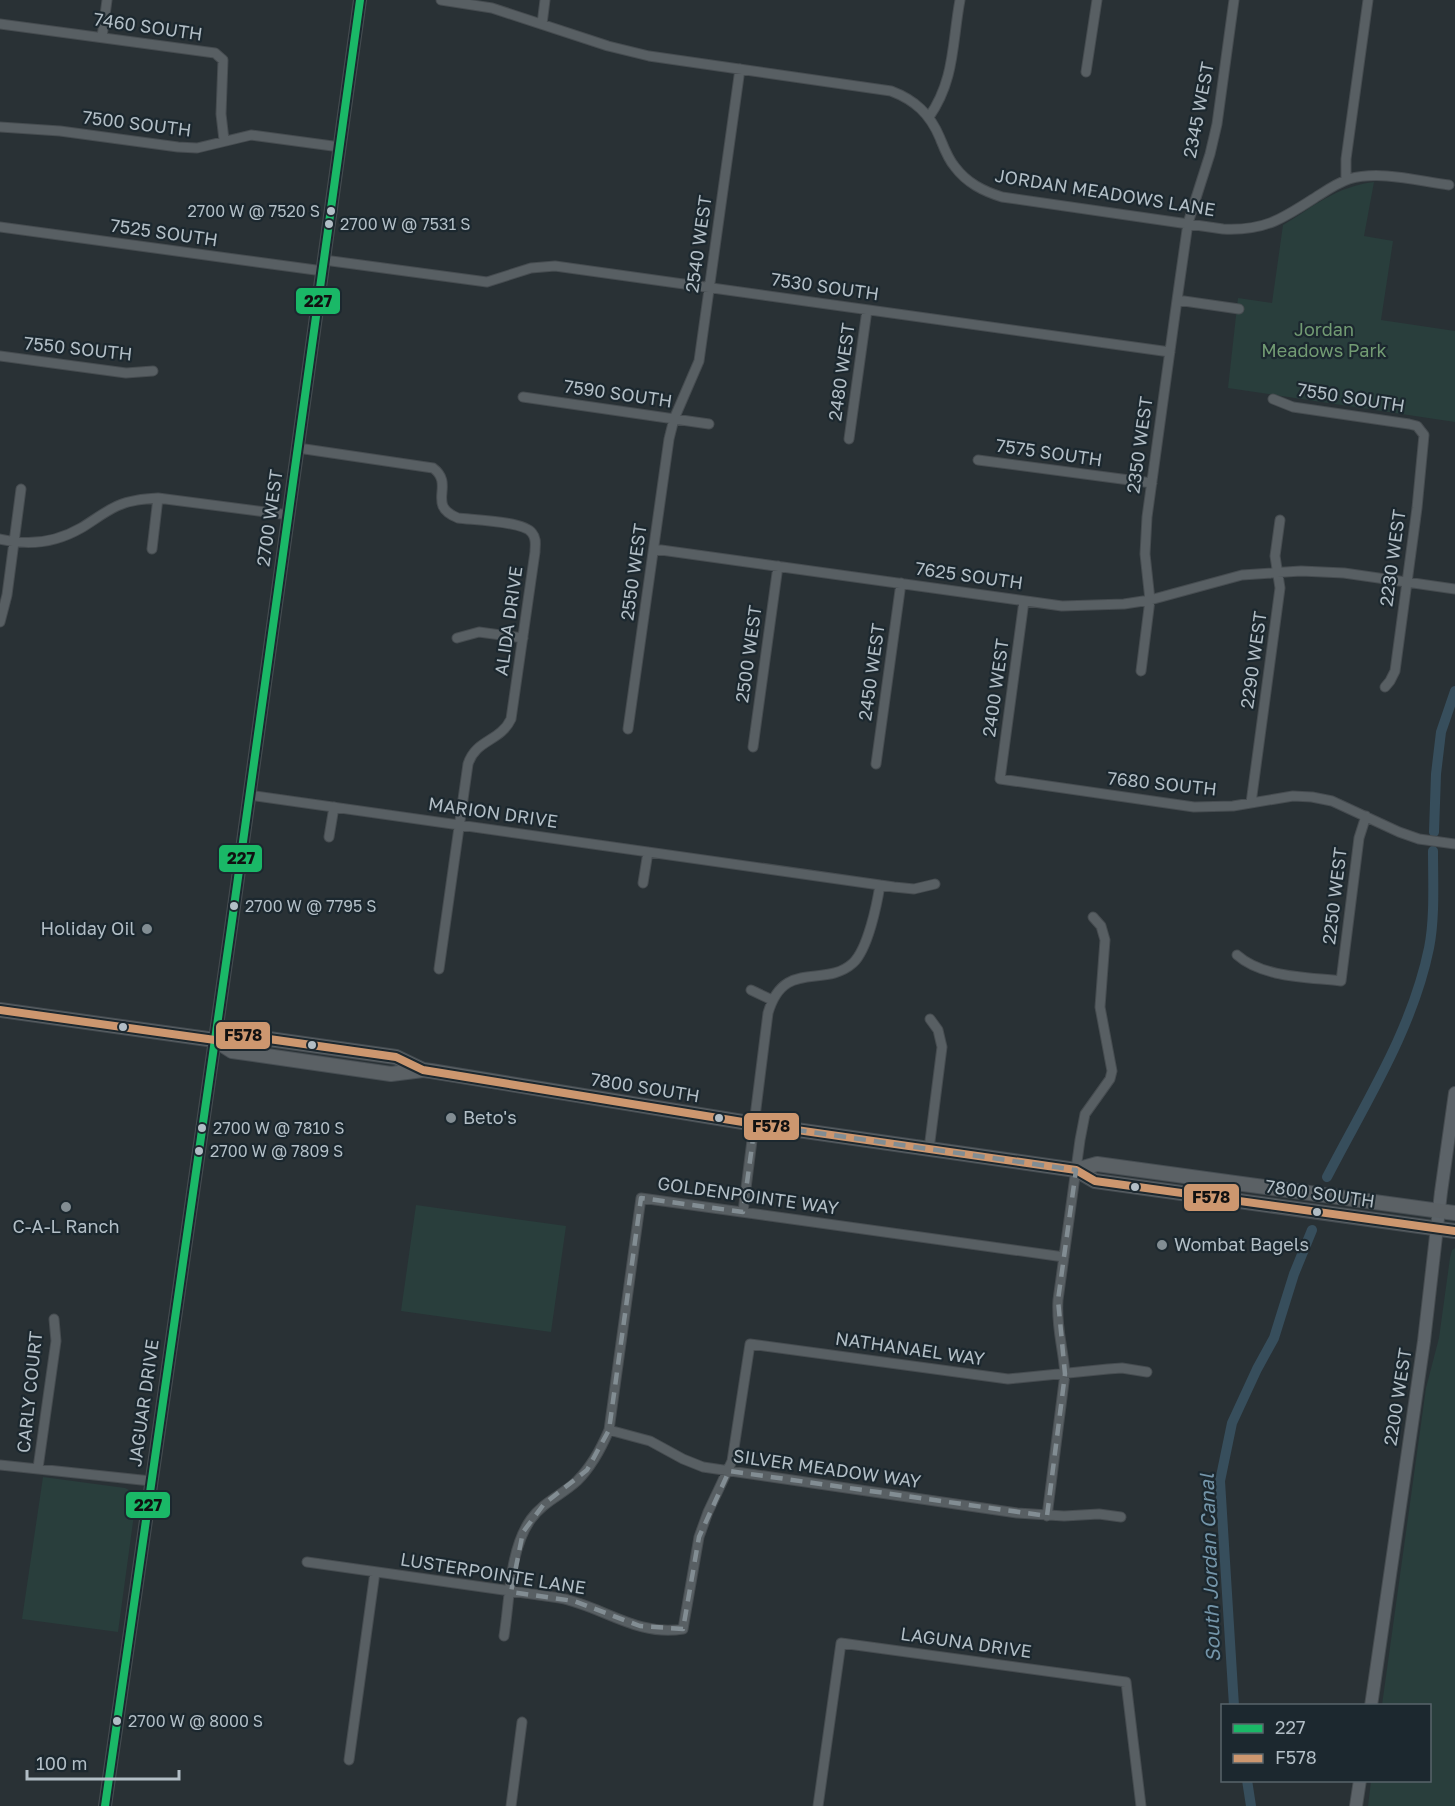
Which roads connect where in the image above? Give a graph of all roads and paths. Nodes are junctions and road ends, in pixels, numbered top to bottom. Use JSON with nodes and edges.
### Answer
{"nodes":[{"id":1,"x":107,"y":0,"type":"edge"},
{"id":2,"x":360,"y":0,"type":"edge"},
{"id":3,"x":441,"y":0,"type":"edge"},
{"id":4,"x":545,"y":0,"type":"edge"},
{"id":5,"x":960,"y":0,"type":"edge"},
{"id":6,"x":1097,"y":0,"type":"edge"},
{"id":7,"x":1234,"y":0,"type":"edge"},
{"id":8,"x":1368,"y":0,"type":"edge"},
{"id":9,"x":0,"y":24,"type":"edge"},
{"id":10,"x":542,"y":24,"type":"junction"},
{"id":11,"x":102,"y":37,"type":"junction"},
{"id":12,"x":740,"y":69,"type":"junction"},
{"id":13,"x":1086,"y":72,"type":"dead end"},
{"id":14,"x":929,"y":117,"type":"junction"},
{"id":15,"x":0,"y":127,"type":"edge"},
{"id":16,"x":224,"y":140,"type":"junction"},
{"id":17,"x":340,"y":147,"type":"junction"},
{"id":18,"x":1346,"y":180,"type":"junction"},
{"id":19,"x":1449,"y":185,"type":"dead end"},
{"id":20,"x":1188,"y":224,"type":"junction"},
{"id":21,"x":0,"y":227,"type":"edge"},
{"id":22,"x":323,"y":266,"type":"junction"},
{"id":23,"x":477,"y":281,"type":"joint"},
{"id":24,"x":709,"y":288,"type":"junction"},
{"id":25,"x":1177,"y":300,"type":"junction"},
{"id":26,"x":1239,"y":309,"type":"dead end"},
{"id":27,"x":867,"y":310,"type":"junction"},
{"id":28,"x":1170,"y":352,"type":"junction"},
{"id":29,"x":0,"y":356,"type":"edge"},
{"id":30,"x":153,"y":371,"type":"dead end"},
{"id":31,"x":523,"y":398,"type":"dead end"},
{"id":32,"x":1273,"y":399,"type":"dead end"},
{"id":33,"x":674,"y":419,"type":"junction"},
{"id":34,"x":709,"y":424,"type":"dead end"},
{"id":35,"x":1422,"y":431,"type":"joint"},
{"id":36,"x":849,"y":439,"type":"dead end"},
{"id":37,"x":298,"y":448,"type":"junction"},
{"id":38,"x":978,"y":460,"type":"dead end"},
{"id":39,"x":1152,"y":483,"type":"junction"},
{"id":40,"x":21,"y":489,"type":"dead end"},
{"id":41,"x":158,"y":498,"type":"junction"},
{"id":42,"x":289,"y":515,"type":"junction"},
{"id":43,"x":1280,"y":520,"type":"dead end"},
{"id":44,"x":0,"y":539,"type":"edge"},
{"id":45,"x":14,"y":542,"type":"junction"},
{"id":46,"x":152,"y":549,"type":"dead end"},
{"id":47,"x":654,"y":549,"type":"junction"},
{"id":48,"x":778,"y":566,"type":"junction"},
{"id":49,"x":1278,"y":572,"type":"junction"},
{"id":50,"x":1407,"y":582,"type":"junction"},
{"id":51,"x":901,"y":583,"type":"junction"},
{"id":52,"x":1455,"y":589,"type":"edge"},
{"id":53,"x":1150,"y":600,"type":"junction"},
{"id":54,"x":1024,"y":601,"type":"junction"},
{"id":55,"x":0,"y":622,"type":"edge"},
{"id":56,"x":457,"y":638,"type":"dead end"},
{"id":57,"x":523,"y":638,"type":"junction"},
{"id":58,"x":1141,"y":671,"type":"dead end"},
{"id":59,"x":1385,"y":687,"type":"dead end"},
{"id":60,"x":628,"y":729,"type":"dead end"},
{"id":61,"x":753,"y":747,"type":"dead end"},
{"id":62,"x":876,"y":764,"type":"dead end"},
{"id":63,"x":1000,"y":779,"type":"joint"},
{"id":64,"x":249,"y":795,"type":"junction"},
{"id":65,"x":1251,"y":803,"type":"junction"},
{"id":66,"x":334,"y":807,"type":"junction"},
{"id":67,"x":1366,"y":816,"type":"junction"},
{"id":68,"x":458,"y":825,"type":"junction"},
{"id":69,"x":329,"y":837,"type":"dead end"},
{"id":70,"x":1455,"y":844,"type":"edge"},
{"id":71,"x":648,"y":852,"type":"junction"},
{"id":72,"x":643,"y":883,"type":"dead end"},
{"id":73,"x":935,"y":884,"type":"dead end"},
{"id":74,"x":880,"y":885,"type":"junction"},
{"id":75,"x":1093,"y":917,"type":"dead end"},
{"id":76,"x":1237,"y":955,"type":"dead end"},
{"id":77,"x":439,"y":969,"type":"dead end"},
{"id":78,"x":751,"y":990,"type":"dead end"},
{"id":79,"x":772,"y":1000,"type":"junction"},
{"id":80,"x":0,"y":1010,"type":"edge"},
{"id":81,"x":930,"y":1019,"type":"dead end"},
{"id":82,"x":215,"y":1040,"type":"junction"},
{"id":83,"x":1455,"y":1093,"type":"edge"},
{"id":84,"x":755,"y":1125,"type":"junction"},
{"id":85,"x":929,"y":1149,"type":"junction"},
{"id":86,"x":1076,"y":1170,"type":"junction"},
{"id":87,"x":1439,"y":1211,"type":"junction"},
{"id":88,"x":743,"y":1212,"type":"junction"},
{"id":89,"x":1455,"y":1213,"type":"edge"},
{"id":90,"x":1438,"y":1228,"type":"junction"},
{"id":91,"x":1455,"y":1231,"type":"edge"},
{"id":92,"x":1065,"y":1257,"type":"junction"},
{"id":93,"x":54,"y":1319,"type":"dead end"},
{"id":94,"x":1148,"y":1372,"type":"dead end"},
{"id":95,"x":1065,"y":1374,"type":"junction"},
{"id":96,"x":609,"y":1430,"type":"junction"},
{"id":97,"x":0,"y":1465,"type":"edge"},
{"id":98,"x":38,"y":1468,"type":"junction"},
{"id":99,"x":729,"y":1472,"type":"junction"},
{"id":100,"x":151,"y":1481,"type":"junction"},
{"id":101,"x":1047,"y":1516,"type":"junction"},
{"id":102,"x":1121,"y":1517,"type":"dead end"},
{"id":103,"x":307,"y":1562,"type":"dead end"},
{"id":104,"x":375,"y":1572,"type":"junction"},
{"id":105,"x":511,"y":1592,"type":"junction"},
{"id":106,"x":504,"y":1636,"type":"dead end"},
{"id":107,"x":1371,"y":1704,"type":"edge"},
{"id":108,"x":522,"y":1722,"type":"dead end"},
{"id":109,"x":349,"y":1760,"type":"dead end"},
{"id":110,"x":1360,"y":1782,"type":"edge"},
{"id":111,"x":105,"y":1806,"type":"edge"},
{"id":112,"x":510,"y":1806,"type":"edge"},
{"id":113,"x":818,"y":1806,"type":"edge"},
{"id":114,"x":1141,"y":1806,"type":"edge"},
{"id":115,"x":1356,"y":1806,"type":"edge"}],
"edges":[{"from":1,"to":11,"type":"street"},
{"from":2,"to":17,"type":"main road","name":"2700 WEST"},
{"from":3,"to":10,"type":"street","name":"JORDAN MEADOWS LANE"},
{"from":4,"to":10,"type":"street"},
{"from":5,"to":14,"type":"street"},
{"from":6,"to":13,"type":"street"},
{"from":7,"to":20,"type":"street","name":"2345 WEST"},
{"from":8,"to":18,"type":"street"},
{"from":9,"to":11,"type":"street","name":"7460 SOUTH"},
{"from":10,"to":12,"type":"street","name":"JORDAN MEADOWS LANE"},
{"from":11,"to":16,"type":"street","name":"7460 SOUTH"},
{"from":12,"to":14,"type":"street","name":"JORDAN MEADOWS LANE"},
{"from":12,"to":24,"type":"street","name":"2540 WEST"},
{"from":14,"to":20,"type":"street","name":"JORDAN MEADOWS LANE"},
{"from":15,"to":16,"type":"street","name":"7500 SOUTH"},
{"from":16,"to":17,"type":"street","name":"7500 SOUTH"},
{"from":17,"to":22,"type":"main road","name":"2700 WEST"},
{"from":18,"to":19,"type":"street","name":"JORDAN MEADOWS LANE"},
{"from":18,"to":20,"type":"street","name":"JORDAN MEADOWS LANE"},
{"from":20,"to":25,"type":"street","name":"2350 WEST"},
{"from":21,"to":22,"type":"street","name":"7525 SOUTH"},
{"from":22,"to":23,"type":"street","name":"7525 SOUTH"},
{"from":22,"to":37,"type":"main road","name":"2700 WEST"},
{"from":23,"to":24,"type":"street","name":"7530 SOUTH"},
{"from":24,"to":27,"type":"street","name":"7530 SOUTH"},
{"from":24,"to":33,"type":"street","name":"2540 WEST"},
{"from":25,"to":26,"type":"street"},
{"from":25,"to":28,"type":"street","name":"2350 WEST"},
{"from":27,"to":28,"type":"street","name":"7530 SOUTH"},
{"from":27,"to":36,"type":"street","name":"2480 WEST"},
{"from":28,"to":39,"type":"street","name":"2350 WEST"},
{"from":29,"to":30,"type":"street","name":"7550 SOUTH"},
{"from":31,"to":33,"type":"street","name":"7590 SOUTH"},
{"from":32,"to":35,"type":"street","name":"7550 SOUTH"},
{"from":33,"to":34,"type":"street","name":"7590 SOUTH"},
{"from":33,"to":47,"type":"street","name":"2550 WEST"},
{"from":35,"to":50,"type":"street","name":"2230 WEST"},
{"from":37,"to":42,"type":"main road","name":"2700 WEST"},
{"from":37,"to":57,"type":"street","name":"ALIDA DRIVE"},
{"from":38,"to":39,"type":"street","name":"7575 SOUTH"},
{"from":39,"to":53,"type":"street","name":"2350 WEST"},
{"from":40,"to":45,"type":"street"},
{"from":41,"to":42,"type":"street"},
{"from":41,"to":45,"type":"street"},
{"from":41,"to":46,"type":"street"},
{"from":42,"to":64,"type":"main road","name":"2700 WEST"},
{"from":43,"to":49,"type":"street","name":"2290 WEST"},
{"from":44,"to":45,"type":"street"},
{"from":45,"to":55,"type":"street"},
{"from":47,"to":48,"type":"street","name":"7625 SOUTH"},
{"from":47,"to":60,"type":"street","name":"2550 WEST"},
{"from":48,"to":51,"type":"street","name":"7625 SOUTH"},
{"from":48,"to":61,"type":"street","name":"2500 WEST"},
{"from":49,"to":50,"type":"street","name":"7625 SOUTH"},
{"from":49,"to":53,"type":"street","name":"7625 SOUTH"},
{"from":49,"to":65,"type":"street","name":"2290 WEST"},
{"from":50,"to":52,"type":"street","name":"7625 SOUTH"},
{"from":50,"to":59,"type":"street","name":"2230 WEST"},
{"from":51,"to":54,"type":"street","name":"7625 SOUTH"},
{"from":51,"to":62,"type":"street","name":"2450 WEST"},
{"from":53,"to":54,"type":"street","name":"7625 SOUTH"},
{"from":53,"to":58,"type":"street","name":"2350 WEST"},
{"from":54,"to":63,"type":"street","name":"2400 WEST"},
{"from":56,"to":57,"type":"street"},
{"from":57,"to":68,"type":"street","name":"ALIDA DRIVE"},
{"from":63,"to":65,"type":"street","name":"7680 SOUTH"},
{"from":64,"to":66,"type":"street","name":"MARION DRIVE"},
{"from":64,"to":82,"type":"main road","name":"2700 WEST"},
{"from":65,"to":67,"type":"street","name":"7680 SOUTH"},
{"from":66,"to":68,"type":"street","name":"MARION DRIVE"},
{"from":66,"to":69,"type":"street"},
{"from":67,"to":70,"type":"street","name":"7680 SOUTH"},
{"from":67,"to":76,"type":"street","name":"2250 WEST"},
{"from":68,"to":71,"type":"street","name":"MARION DRIVE"},
{"from":68,"to":77,"type":"street","name":"ALIDA DRIVE"},
{"from":71,"to":72,"type":"street"},
{"from":71,"to":74,"type":"street","name":"MARION DRIVE"},
{"from":73,"to":74,"type":"street","name":"MARION DRIVE"},
{"from":74,"to":79,"type":"street"},
{"from":75,"to":86,"type":"street"},
{"from":78,"to":79,"type":"street"},
{"from":79,"to":84,"type":"street"},
{"from":80,"to":82,"type":"main road","name":"7800 SOUTH"},
{"from":81,"to":85,"type":"street"},
{"from":82,"to":84,"type":"main road","name":"7800 SOUTH"},
{"from":82,"to":100,"type":"main road","name":"JAGUAR DRIVE"},
{"from":83,"to":87,"type":"main road","name":"2200 WEST"},
{"from":84,"to":85,"type":"main road","name":"7800 SOUTH"},
{"from":84,"to":88,"type":"street"},
{"from":85,"to":86,"type":"main road","name":"7800 SOUTH"},
{"from":86,"to":87,"type":"main road","name":"7800 SOUTH"},
{"from":86,"to":90,"type":"main road","name":"7800 SOUTH"},
{"from":86,"to":92,"type":"street"},
{"from":87,"to":89,"type":"main road","name":"7800 SOUTH"},
{"from":87,"to":90,"type":"main road","name":"2200 WEST"},
{"from":88,"to":92,"type":"street","name":"GOLDENPOINTE WAY"},
{"from":88,"to":96,"type":"street","name":"GOLDENPOINTE WAY"},
{"from":90,"to":91,"type":"main road","name":"7800 SOUTH"},
{"from":90,"to":107,"type":"main road","name":"2200 WEST"},
{"from":92,"to":95,"type":"street"},
{"from":93,"to":98,"type":"street","name":"CARLY COURT"},
{"from":94,"to":95,"type":"street","name":"NATHANAEL WAY"},
{"from":95,"to":99,"type":"street","name":"NATHANAEL WAY"},
{"from":95,"to":101,"type":"street"},
{"from":96,"to":99,"type":"street","name":"SILVER MEADOW WAY"},
{"from":96,"to":105,"type":"street","name":"GOLDENPOINTE WAY"},
{"from":97,"to":98,"type":"street"},
{"from":98,"to":100,"type":"street"},
{"from":99,"to":101,"type":"street","name":"SILVER MEADOW WAY"},
{"from":99,"to":105,"type":"street","name":"LUSTERPOINTE LANE"},
{"from":100,"to":111,"type":"main road","name":"JAGUAR DRIVE"},
{"from":101,"to":102,"type":"street","name":"SILVER MEADOW WAY"},
{"from":103,"to":104,"type":"street","name":"LUSTERPOINTE LANE"},
{"from":104,"to":105,"type":"street","name":"LUSTERPOINTE LANE"},
{"from":104,"to":109,"type":"street"},
{"from":105,"to":106,"type":"street","name":"GOLDENPOINTE WAY"},
{"from":108,"to":112,"type":"street"},
{"from":110,"to":115,"type":"main road"},
{"from":113,"to":114,"type":"street","name":"LAGUNA DRIVE"}]}
